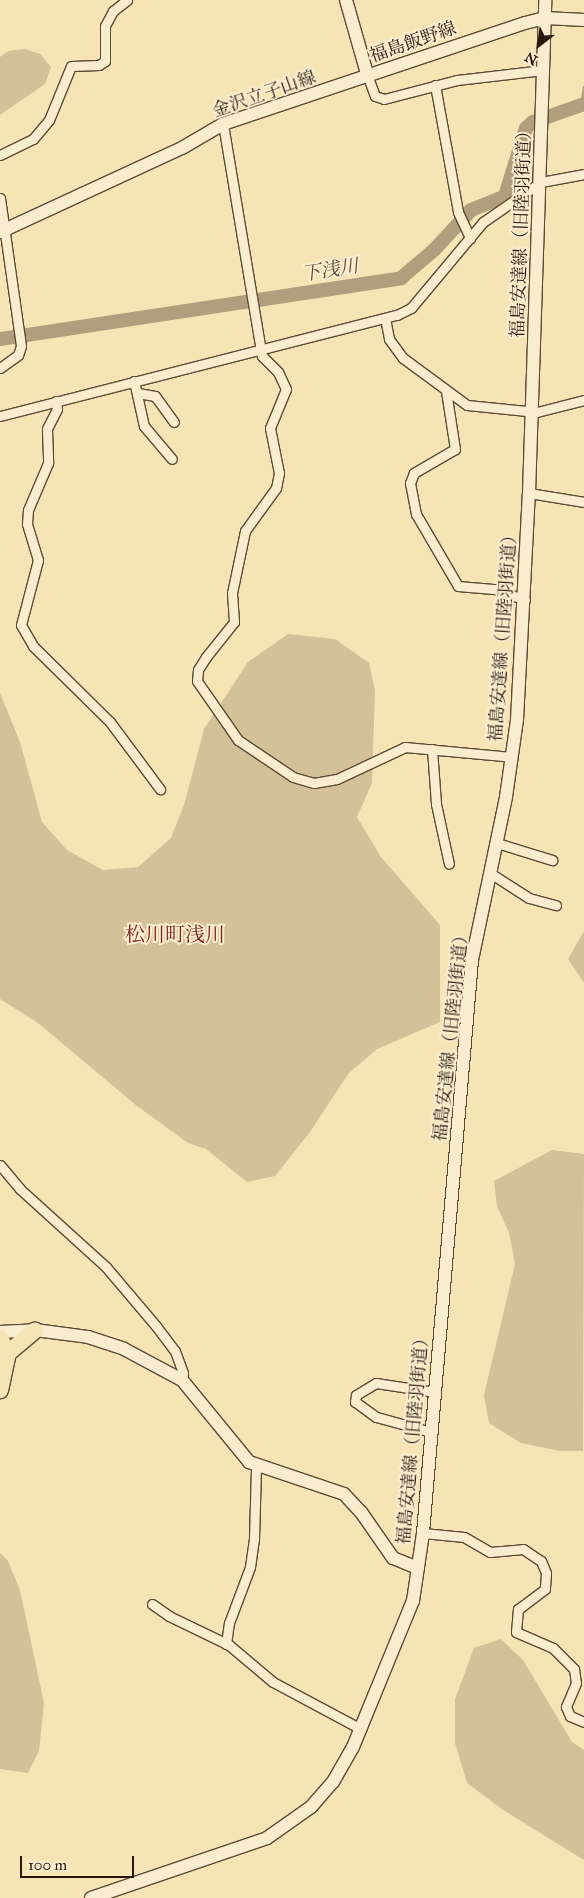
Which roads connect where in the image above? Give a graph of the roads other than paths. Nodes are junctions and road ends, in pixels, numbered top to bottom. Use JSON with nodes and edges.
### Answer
{"nodes":[{"id":1,"x":127,"y":0,"type":"edge"},
{"id":2,"x":346,"y":0,"type":"edge"},
{"id":3,"x":545,"y":0,"type":"edge"},
{"id":4,"x":545,"y":18,"type":"junction"},
{"id":5,"x":584,"y":20,"type":"edge"},
{"id":6,"x":544,"y":70,"type":"junction"},
{"id":7,"x":368,"y":76,"type":"junction"},
{"id":8,"x":435,"y":85,"type":"junction"},
{"id":9,"x":222,"y":124,"type":"junction"},
{"id":10,"x":0,"y":155,"type":"edge"},
{"id":11,"x":584,"y":174,"type":"edge"},
{"id":12,"x":541,"y":182,"type":"junction"},
{"id":13,"x":0,"y":198,"type":"edge"},
{"id":14,"x":2,"y":232,"type":"edge"},
{"id":15,"x":470,"y":238,"type":"junction"},
{"id":16,"x":385,"y":318,"type":"junction"},
{"id":17,"x":263,"y":348,"type":"junction"},
{"id":18,"x":0,"y":368,"type":"edge"},
{"id":19,"x":134,"y":381,"type":"junction"},
{"id":20,"x":446,"y":391,"type":"junction"},
{"id":21,"x":138,"y":393,"type":"junction"},
{"id":22,"x":584,"y":400,"type":"edge"},
{"id":23,"x":56,"y":401,"type":"junction"},
{"id":24,"x":531,"y":412,"type":"junction"},
{"id":25,"x":0,"y":416,"type":"edge"},
{"id":26,"x":174,"y":422,"type":"dead end"},
{"id":27,"x":172,"y":459,"type":"dead end"},
{"id":28,"x":530,"y":493,"type":"junction"},
{"id":29,"x":584,"y":502,"type":"edge"},
{"id":30,"x":525,"y":600,"type":"junction"},
{"id":31,"x":432,"y":749,"type":"junction"},
{"id":32,"x":512,"y":757,"type":"junction"},
{"id":33,"x":160,"y":789,"type":"dead end"},
{"id":34,"x":497,"y":843,"type":"junction"},
{"id":35,"x":552,"y":860,"type":"dead end"},
{"id":36,"x":449,"y":864,"type":"dead end"},
{"id":37,"x":490,"y":873,"type":"junction"},
{"id":38,"x":556,"y":905,"type":"dead end"},
{"id":39,"x":0,"y":1165,"type":"edge"},
{"id":40,"x":35,"y":1330,"type":"junction"},
{"id":41,"x":0,"y":1332,"type":"edge"},
{"id":42,"x":0,"y":1338,"type":"edge"},
{"id":43,"x":8,"y":1353,"type":"junction"},
{"id":44,"x":182,"y":1380,"type":"junction"},
{"id":45,"x":0,"y":1390,"type":"edge"},
{"id":46,"x":435,"y":1392,"type":"junction"},
{"id":47,"x":431,"y":1432,"type":"junction"},
{"id":48,"x":256,"y":1466,"type":"junction"},
{"id":49,"x":423,"y":1533,"type":"junction"},
{"id":50,"x":418,"y":1568,"type":"junction"},
{"id":51,"x":152,"y":1604,"type":"dead end"},
{"id":52,"x":226,"y":1644,"type":"junction"},
{"id":53,"x":584,"y":1722,"type":"edge"},
{"id":54,"x":361,"y":1729,"type":"junction"},
{"id":55,"x":91,"y":1898,"type":"edge"}],
"edges":[{"from":1,"to":10,"type":"street"},
{"from":2,"to":7,"type":"main road","name":"福島飯野線"},
{"from":3,"to":4,"type":"main road","name":"福島安達線（旧陸羽街道）"},
{"from":4,"to":5,"type":"main road"},
{"from":4,"to":6,"type":"main road","name":"福島安達線（旧陸羽街道）"},
{"from":4,"to":7,"type":"main road","name":"福島飯野線"},
{"from":6,"to":8,"type":"street"},
{"from":6,"to":12,"type":"main road","name":"福島安達線（旧陸羽街道）"},
{"from":7,"to":8,"type":"street"},
{"from":7,"to":9,"type":"main road","name":"金沢立子山線"},
{"from":8,"to":15,"type":"street"},
{"from":9,"to":14,"type":"main road","name":"金沢立子山線"},
{"from":9,"to":17,"type":"street"},
{"from":11,"to":12,"type":"street"},
{"from":12,"to":15,"type":"street"},
{"from":12,"to":24,"type":"main road","name":"福島安達線（旧陸羽街道）"},
{"from":13,"to":14,"type":"street"},
{"from":14,"to":18,"type":"street"},
{"from":15,"to":16,"type":"street"},
{"from":16,"to":17,"type":"street"},
{"from":16,"to":20,"type":"street"},
{"from":17,"to":19,"type":"street"},
{"from":17,"to":31,"type":"street"},
{"from":19,"to":21,"type":"street"},
{"from":19,"to":23,"type":"street"},
{"from":20,"to":24,"type":"street"},
{"from":20,"to":30,"type":"street"},
{"from":21,"to":26,"type":"street"},
{"from":21,"to":27,"type":"street"},
{"from":22,"to":24,"type":"street"},
{"from":23,"to":25,"type":"street"},
{"from":23,"to":33,"type":"street"},
{"from":24,"to":28,"type":"main road","name":"福島安達線（旧陸羽街道）"},
{"from":28,"to":29,"type":"street"},
{"from":28,"to":30,"type":"main road","name":"福島安達線（旧陸羽街道）"},
{"from":30,"to":32,"type":"main road","name":"福島安達線（旧陸羽街道）"},
{"from":31,"to":32,"type":"street"},
{"from":31,"to":36,"type":"street"},
{"from":32,"to":34,"type":"main road","name":"福島安達線（旧陸羽街道）"},
{"from":34,"to":35,"type":"street"},
{"from":34,"to":37,"type":"main road","name":"福島安達線（旧陸羽街道）"},
{"from":37,"to":38,"type":"street"},
{"from":37,"to":46,"type":"main road","name":"福島安達線（旧陸羽街道）"},
{"from":39,"to":44,"type":"street"},
{"from":40,"to":41,"type":"main road"},
{"from":40,"to":43,"type":"highway"},
{"from":40,"to":44,"type":"main road"},
{"from":42,"to":43,"type":"highway"},
{"from":43,"to":45,"type":"highway"},
{"from":44,"to":48,"type":"main road"},
{"from":46,"to":47,"type":"main road","name":"福島安達線（旧陸羽街道）"},
{"from":46,"to":47,"type":"street"},
{"from":47,"to":49,"type":"main road","name":"福島安達線（旧陸羽街道）"},
{"from":48,"to":50,"type":"main road"},
{"from":48,"to":52,"type":"street"},
{"from":49,"to":50,"type":"main road","name":"福島安達線（旧陸羽街道）"},
{"from":49,"to":53,"type":"street"},
{"from":50,"to":54,"type":"main road","name":"福島安達線（旧陸羽街道）"},
{"from":51,"to":52,"type":"street"},
{"from":52,"to":54,"type":"street"},
{"from":54,"to":55,"type":"main road","name":"福島安達線（旧陸羽街道）"}]}
